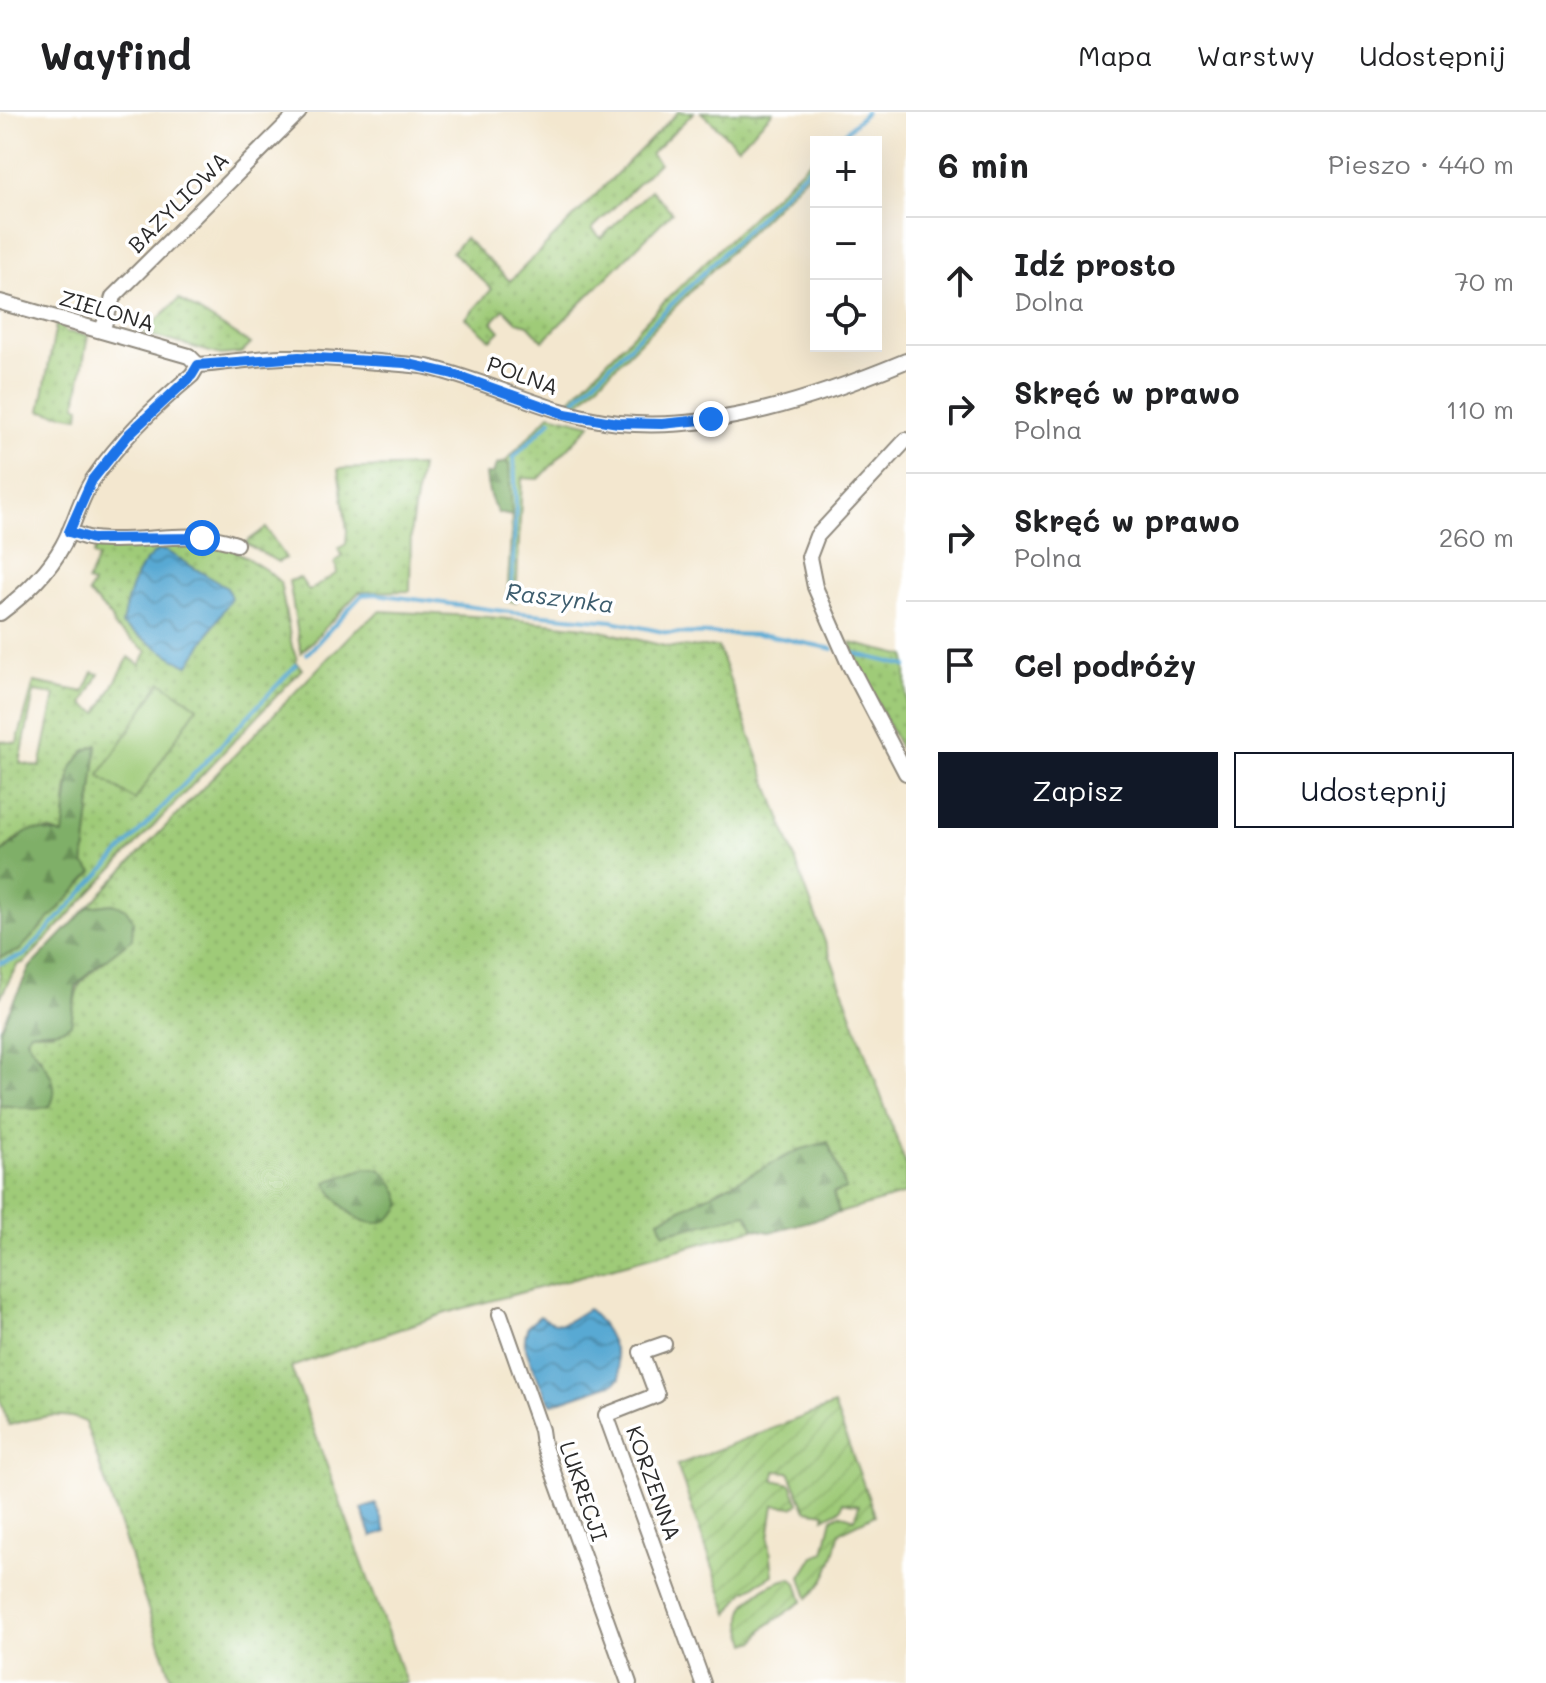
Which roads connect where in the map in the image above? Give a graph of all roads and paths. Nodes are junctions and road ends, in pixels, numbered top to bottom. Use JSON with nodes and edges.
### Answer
{"nodes":[{"id":1,"x":299,"y":112,"type":"edge"},
{"id":2,"x":0,"y":302,"type":"edge"},
{"id":3,"x":102,"y":331,"type":"junction"},
{"id":4,"x":906,"y":361,"type":"edge"},
{"id":5,"x":198,"y":365,"type":"junction"},
{"id":6,"x":906,"y":440,"type":"edge"},
{"id":7,"x":69,"y":532,"type":"junction"},
{"id":8,"x":236,"y":544,"type":"dead end"},
{"id":9,"x":0,"y":613,"type":"edge"},
{"id":10,"x":906,"y":773,"type":"edge"},
{"id":11,"x":500,"y":1314,"type":"dead end"},
{"id":12,"x":664,"y":1344,"type":"dead end"},
{"id":13,"x":629,"y":1683,"type":"edge"},
{"id":14,"x":703,"y":1683,"type":"edge"}],
"edges":[{"from":1,"to":3,"type":"street","name":"BAZYLIOWA"},
{"from":2,"to":3,"type":"street","name":"ZIELONA"},
{"from":3,"to":5,"type":"street","name":"ZIELONA"},
{"from":4,"to":5,"type":"street","name":"POLNA"},
{"from":5,"to":7,"type":"street"},
{"from":6,"to":10,"type":"street"},
{"from":7,"to":8,"type":"street"},
{"from":7,"to":9,"type":"street"},
{"from":11,"to":13,"type":"street","name":"LUKRECJI"},
{"from":12,"to":14,"type":"street","name":"KORZENNA"}]}
